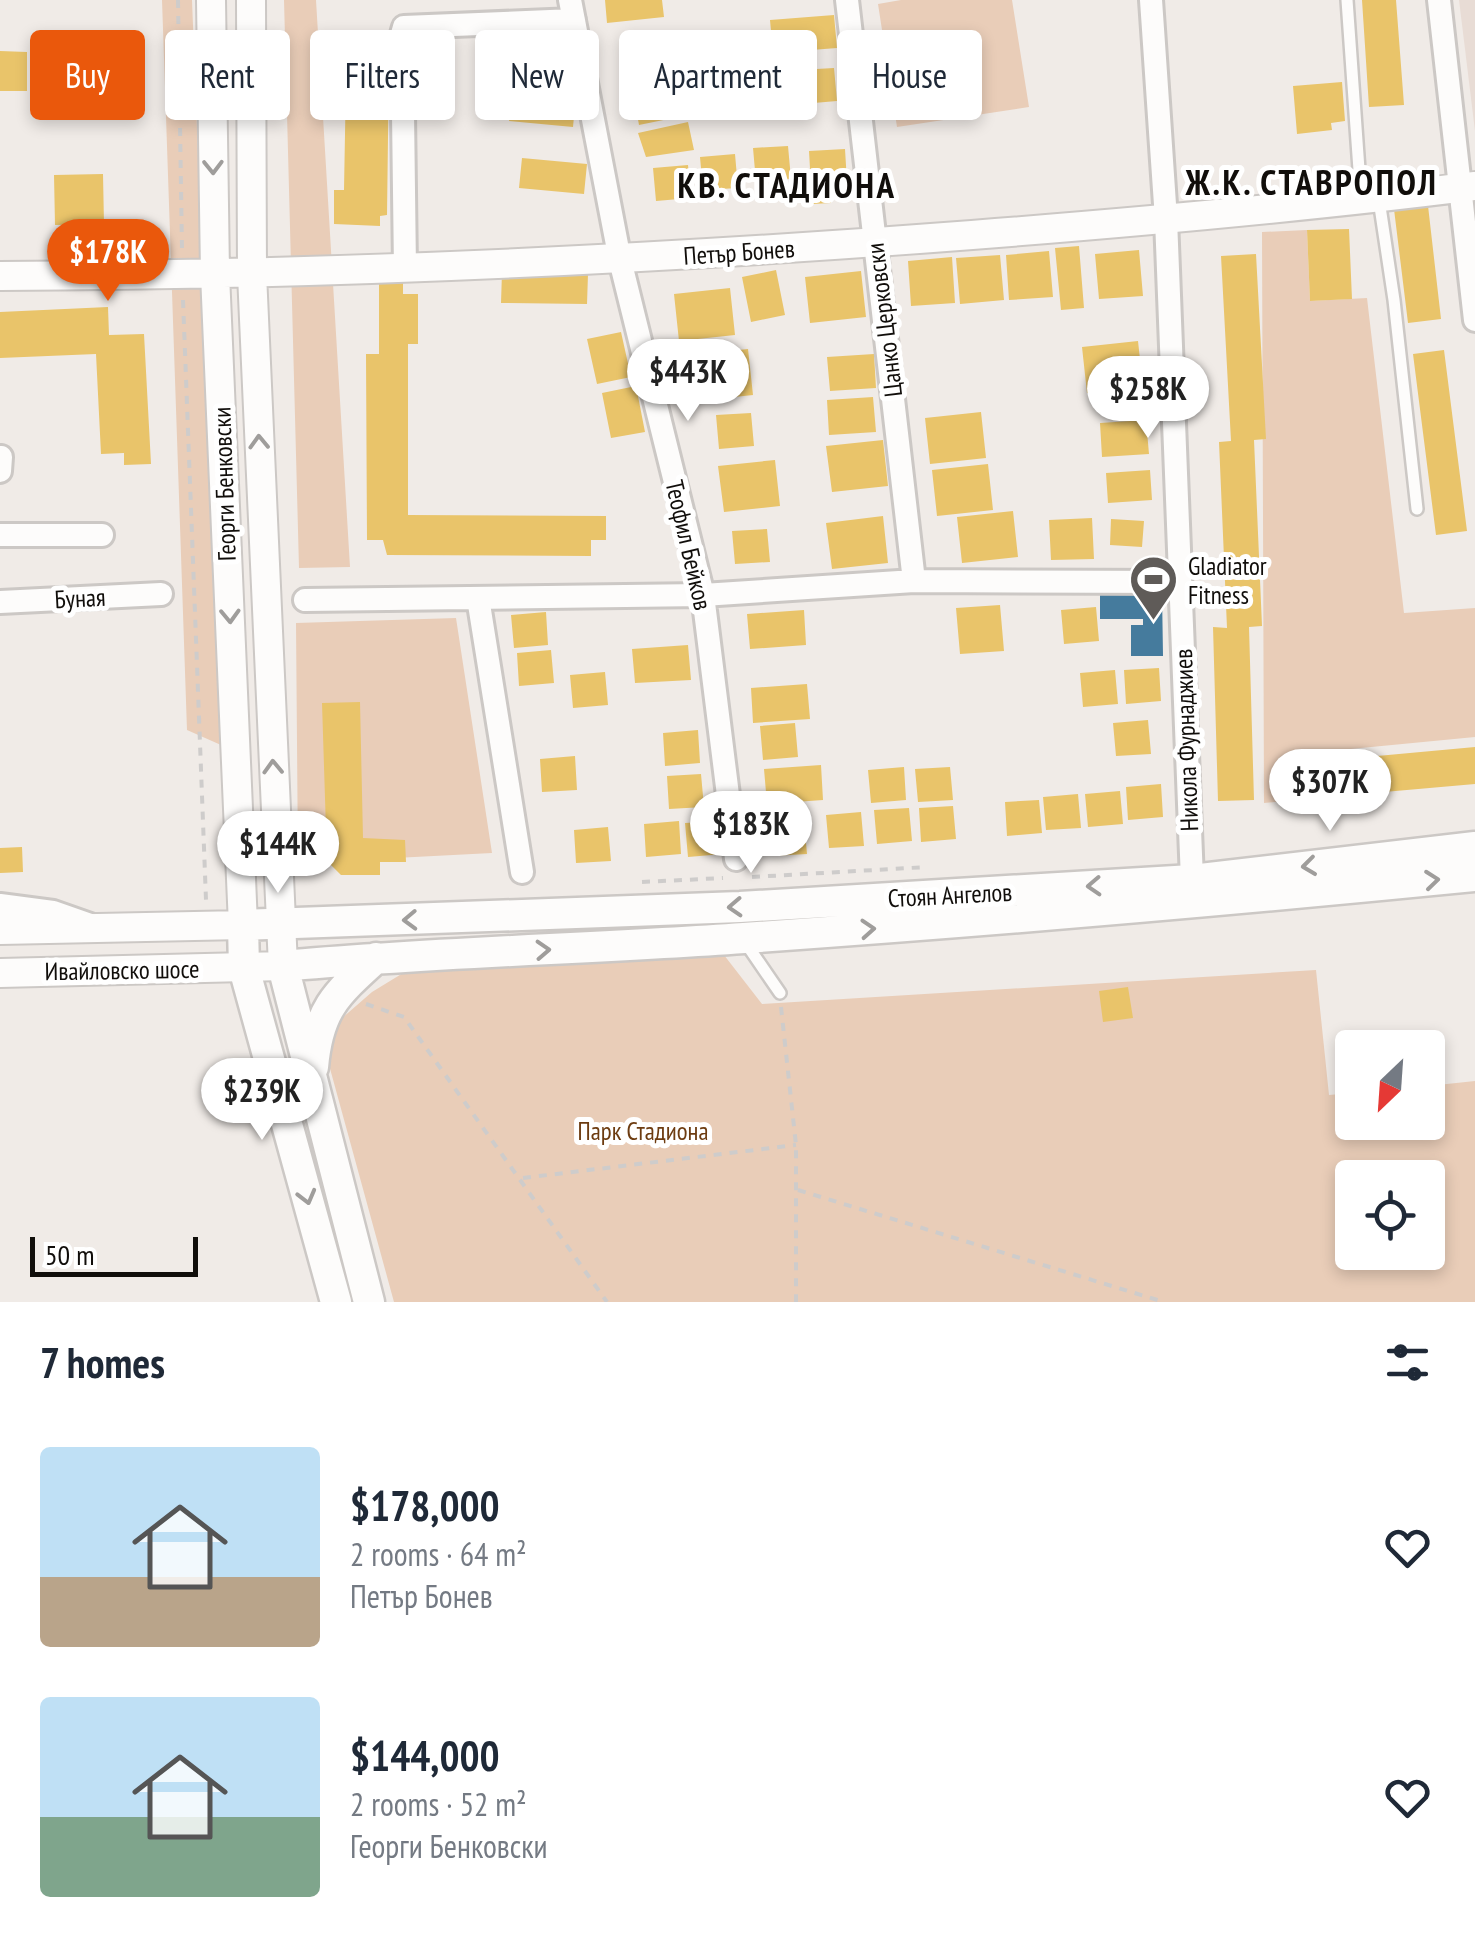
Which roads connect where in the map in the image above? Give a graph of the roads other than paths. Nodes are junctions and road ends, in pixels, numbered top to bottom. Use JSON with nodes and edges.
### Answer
{"nodes":[{"id":1,"x":211,"y":0,"type":"edge"},
{"id":2,"x":250,"y":0,"type":"edge"},
{"id":3,"x":847,"y":0,"type":"edge"},
{"id":4,"x":1151,"y":0,"type":"edge"},
{"id":5,"x":1347,"y":0,"type":"edge"},
{"id":6,"x":1438,"y":0,"type":"edge"},
{"id":7,"x":572,"y":10,"type":"edge"},
{"id":8,"x":1467,"y":187,"type":"edge"},
{"id":9,"x":1370,"y":197,"type":"junction"},
{"id":10,"x":1166,"y":220,"type":"junction"},
{"id":11,"x":875,"y":242,"type":"junction"},
{"id":12,"x":620,"y":260,"type":"junction"},
{"id":13,"x":406,"y":268,"type":"junction"},
{"id":14,"x":215,"y":274,"type":"junction"},
{"id":15,"x":252,"y":274,"type":"junction"},
{"id":16,"x":0,"y":276,"type":"edge"},
{"id":17,"x":1475,"y":320,"type":"edge"},
{"id":18,"x":1,"y":457,"type":"edge"},
{"id":19,"x":0,"y":471,"type":"edge"},
{"id":20,"x":1417,"y":509,"type":"dead end"},
{"id":21,"x":102,"y":534,"type":"dead end"},
{"id":22,"x":0,"y":535,"type":"edge"},
{"id":23,"x":914,"y":582,"type":"junction"},
{"id":24,"x":1180,"y":582,"type":"junction"},
{"id":25,"x":160,"y":594,"type":"dead end"},
{"id":26,"x":703,"y":595,"type":"junction"},
{"id":27,"x":478,"y":598,"type":"junction"},
{"id":28,"x":305,"y":600,"type":"dead end"},
{"id":29,"x":0,"y":602,"type":"edge"},
{"id":30,"x":1475,"y":847,"type":"edge"},
{"id":31,"x":736,"y":859,"type":"dead end"},
{"id":32,"x":522,"y":872,"type":"dead end"},
{"id":33,"x":1475,"y":876,"type":"edge"},
{"id":34,"x":1192,"y":880,"type":"junction"},
{"id":35,"x":0,"y":905,"type":"edge"},
{"id":36,"x":243,"y":926,"type":"junction"},
{"id":37,"x":280,"y":926,"type":"junction"},
{"id":38,"x":93,"y":927,"type":"junction"},
{"id":39,"x":0,"y":930,"type":"edge"},
{"id":40,"x":742,"y":938,"type":"junction"},
{"id":41,"x":376,"y":958,"type":"junction"},
{"id":42,"x":283,"y":966,"type":"junction"},
{"id":43,"x":244,"y":968,"type":"junction"},
{"id":44,"x":0,"y":972,"type":"edge"},
{"id":45,"x":780,"y":992,"type":"road end"},
{"id":46,"x":312,"y":1082,"type":"junction"},
{"id":47,"x":336,"y":1302,"type":"edge"},
{"id":48,"x":369,"y":1302,"type":"edge"}],
"edges":[{"from":1,"to":14,"type":"street","name":"Георги Бенковски","one_way":true},
{"from":2,"to":15,"type":"street","name":"Георги Бенковски"},
{"from":3,"to":11,"type":"street","name":"Цанко Церковски"},
{"from":4,"to":10,"type":"street","name":"Никола Фурнаджиев"},
{"from":5,"to":9,"type":"lane"},
{"from":6,"to":8,"type":"street"},
{"from":7,"to":12,"type":"street","name":"Теофил Бейков"},
{"from":7,"to":13,"type":"street"},
{"from":8,"to":9,"type":"street","name":"Петър Бонев"},
{"from":8,"to":17,"type":"street"},
{"from":9,"to":10,"type":"street","name":"Петър Бонев"},
{"from":9,"to":20,"type":"lane"},
{"from":10,"to":11,"type":"street","name":"Петър Бонев"},
{"from":10,"to":24,"type":"street","name":"Никола Фурнаджиев"},
{"from":11,"to":12,"type":"street","name":"Петър Бонев"},
{"from":11,"to":23,"type":"street","name":"Цанко Церковски"},
{"from":12,"to":13,"type":"street","name":"Петър Бонев"},
{"from":12,"to":26,"type":"street","name":"Теофил Бейков"},
{"from":13,"to":15,"type":"street","name":"Петър Бонев"},
{"from":14,"to":15,"type":"street","name":"Петър Бонев"},
{"from":14,"to":16,"type":"street","name":"Петър Бонев"},
{"from":14,"to":36,"type":"street","name":"Георги Бенковски","one_way":true},
{"from":37,"to":15,"type":"street","name":"Георги Бенковски","one_way":true},
{"from":18,"to":19,"type":"street"},
{"from":21,"to":22,"type":"street"},
{"from":23,"to":24,"type":"street"},
{"from":23,"to":26,"type":"street"},
{"from":24,"to":34,"type":"street","name":"Никола Фурнаджиев"},
{"from":25,"to":29,"type":"street","name":"Буная"},
{"from":26,"to":27,"type":"street"},
{"from":26,"to":31,"type":"street","name":"Теофил Бейков"},
{"from":27,"to":28,"type":"street"},
{"from":27,"to":32,"type":"street"},
{"from":30,"to":34,"type":"main road","name":"Стоян Ангелов","one_way":true},
{"from":40,"to":33,"type":"main road","name":"Стоян Ангелов","one_way":true},
{"from":34,"to":37,"type":"main road","name":"Стоян Ангелов","one_way":true},
{"from":35,"to":38,"type":"street"},
{"from":36,"to":37,"type":"main road","name":"Стоян Ангелов"},
{"from":36,"to":38,"type":"street","name":"Ивайловско шосе"},
{"from":36,"to":43,"type":"main road","name":"Георги Бенковски"},
{"from":37,"to":42,"type":"street","name":"Георги Бенковски"},
{"from":38,"to":39,"type":"street","name":"Ивайловско шосе"},
{"from":41,"to":40,"type":"main road","name":"Стоян Ангелов","one_way":true},
{"from":40,"to":45,"type":"lane"},
{"from":41,"to":42,"type":"main road","name":"Стоян Ангелов"},
{"from":41,"to":46,"type":"main road"},
{"from":42,"to":43,"type":"street","name":"Стоян Ангелов"},
{"from":42,"to":46,"type":"main road"},
{"from":43,"to":44,"type":"street","name":"Ивайловско шосе"},
{"from":43,"to":47,"type":"main road","name":"Георги Бенковски","one_way":true},
{"from":46,"to":48,"type":"main road"}]}
